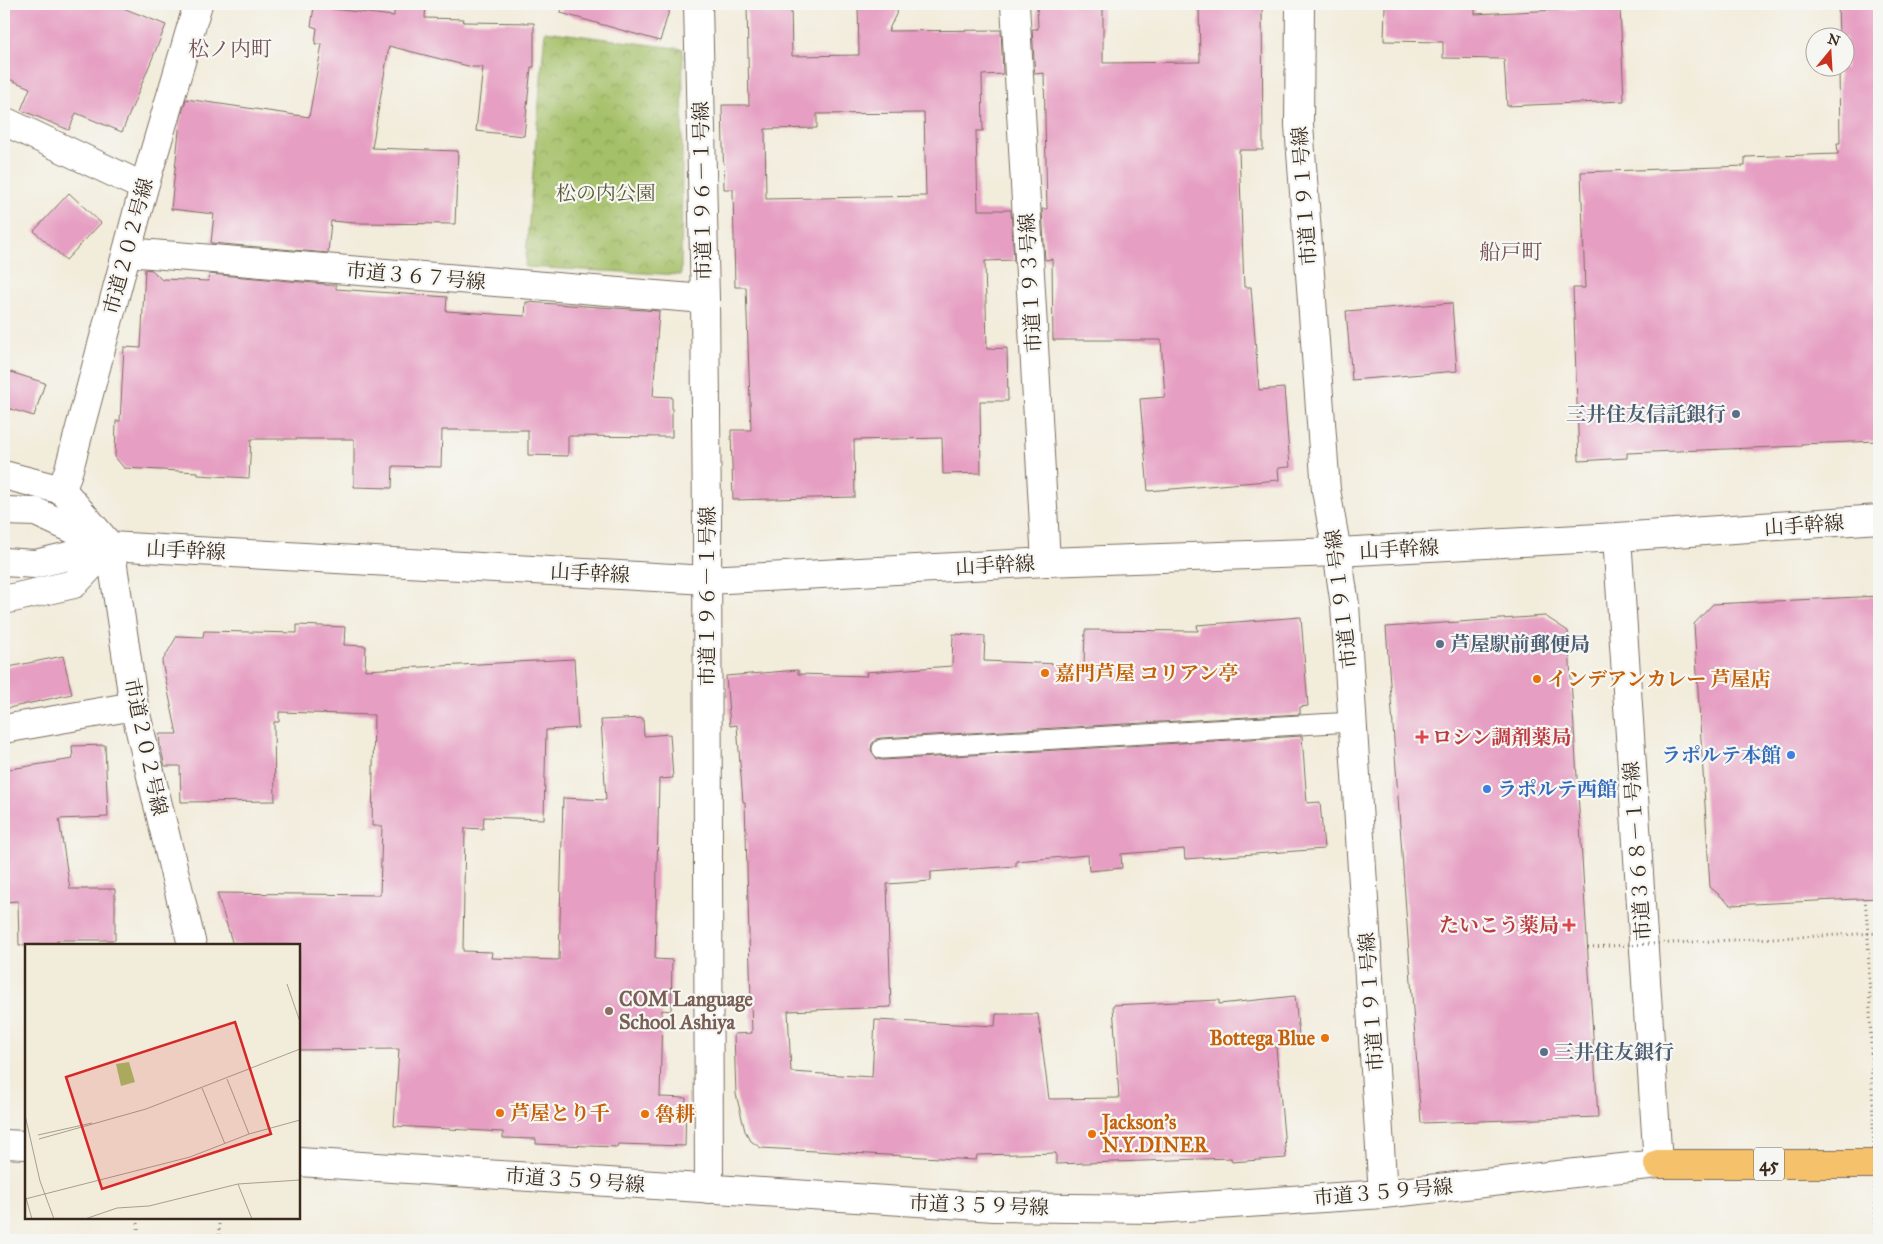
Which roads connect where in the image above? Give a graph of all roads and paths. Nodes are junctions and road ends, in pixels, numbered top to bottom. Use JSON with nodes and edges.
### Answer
{"nodes":[{"id":1,"x":198,"y":4,"type":"edge"},
{"id":2,"x":698,"y":4,"type":"edge"},
{"id":3,"x":1014,"y":4,"type":"edge"},
{"id":4,"x":1300,"y":4,"type":"edge"},
{"id":5,"x":4,"y":121,"type":"edge"},
{"id":6,"x":144,"y":187,"type":"junction"},
{"id":7,"x":126,"y":252,"type":"junction"},
{"id":8,"x":705,"y":299,"type":"junction"},
{"id":9,"x":4,"y":475,"type":"edge"},
{"id":10,"x":62,"y":490,"type":"junction"},
{"id":11,"x":4,"y":511,"type":"edge"},
{"id":12,"x":1879,"y":519,"type":"edge"},
{"id":13,"x":1617,"y":537,"type":"junction"},
{"id":14,"x":110,"y":546,"type":"junction"},
{"id":15,"x":1337,"y":552,"type":"junction"},
{"id":16,"x":4,"y":562,"type":"edge"},
{"id":17,"x":1046,"y":562,"type":"junction"},
{"id":18,"x":707,"y":580,"type":"junction"},
{"id":19,"x":4,"y":600,"type":"edge"},
{"id":20,"x":134,"y":706,"type":"junction"},
{"id":21,"x":1353,"y":722,"type":"junction"},
{"id":22,"x":4,"y":729,"type":"edge"},
{"id":23,"x":882,"y":749,"type":"dead end"},
{"id":24,"x":1865,"y":898,"type":"dead end"},
{"id":25,"x":1879,"y":933,"type":"edge"},
{"id":26,"x":1868,"y":934,"type":"junction"},
{"id":27,"x":192,"y":944,"type":"edge"},
{"id":28,"x":1588,"y":947,"type":"dead end"},
{"id":29,"x":4,"y":1144,"type":"edge"},
{"id":30,"x":25,"y":1145,"type":"edge"},
{"id":31,"x":300,"y":1162,"type":"edge"},
{"id":32,"x":1658,"y":1164,"type":"junction"},
{"id":33,"x":1879,"y":1164,"type":"edge"},
{"id":34,"x":709,"y":1189,"type":"junction"},
{"id":35,"x":1383,"y":1194,"type":"junction"},
{"id":36,"x":138,"y":1219,"type":"edge"},
{"id":37,"x":220,"y":1219,"type":"edge"},
{"id":38,"x":1876,"y":1232,"type":"dead end"},
{"id":39,"x":138,"y":1240,"type":"edge"},
{"id":40,"x":219,"y":1240,"type":"edge"}],
"edges":[{"from":1,"to":6,"type":"street","name":"市道２０２号線"},
{"from":2,"to":8,"type":"street","name":"市道１９６－１号線"},
{"from":3,"to":17,"type":"street","name":"市道１９３号線"},
{"from":4,"to":15,"type":"street","name":"市道１９１号線"},
{"from":5,"to":6,"type":"street"},
{"from":6,"to":7,"type":"street","name":"市道２０２号線"},
{"from":7,"to":8,"type":"street","name":"市道３６７号線"},
{"from":7,"to":10,"type":"street","name":"市道２０２号線"},
{"from":8,"to":18,"type":"street","name":"市道１９６－１号線"},
{"from":9,"to":10,"type":"street"},
{"from":10,"to":14,"type":"street"},
{"from":11,"to":14,"type":"street","name":"山手幹線"},
{"from":12,"to":13,"type":"street","name":"山手幹線"},
{"from":13,"to":15,"type":"street","name":"山手幹線"},
{"from":13,"to":32,"type":"street","name":"市道３６８－１号線"},
{"from":14,"to":16,"type":"street","name":"山手幹線"},
{"from":14,"to":18,"type":"street","name":"山手幹線"},
{"from":14,"to":19,"type":"street"},
{"from":14,"to":20,"type":"street","name":"市道２０２号線"},
{"from":15,"to":17,"type":"street","name":"山手幹線"},
{"from":15,"to":21,"type":"street","name":"市道１９１号線"},
{"from":17,"to":18,"type":"street","name":"山手幹線"},
{"from":18,"to":34,"type":"street","name":"市道１９６－１号線"},
{"from":20,"to":22,"type":"street"},
{"from":20,"to":27,"type":"street","name":"市道２０２号線"},
{"from":21,"to":23,"type":"lane"},
{"from":21,"to":35,"type":"street","name":"市道１９１号線"},
{"from":24,"to":26,"type":"path","bridge":true},
{"from":25,"to":26,"type":"path","bridge":true},
{"from":26,"to":28,"type":"path","bridge":true},
{"from":26,"to":38,"type":"path","bridge":true},
{"from":29,"to":30,"type":"street"},
{"from":31,"to":34,"type":"street","name":"市道３５９号線"},
{"from":32,"to":33,"type":"main road","number":"45"},
{"from":32,"to":35,"type":"street","name":"市道３５９号線"},
{"from":34,"to":35,"type":"street","name":"市道３５９号線"},
{"from":36,"to":39,"type":"path"},
{"from":37,"to":40,"type":"path"}]}
